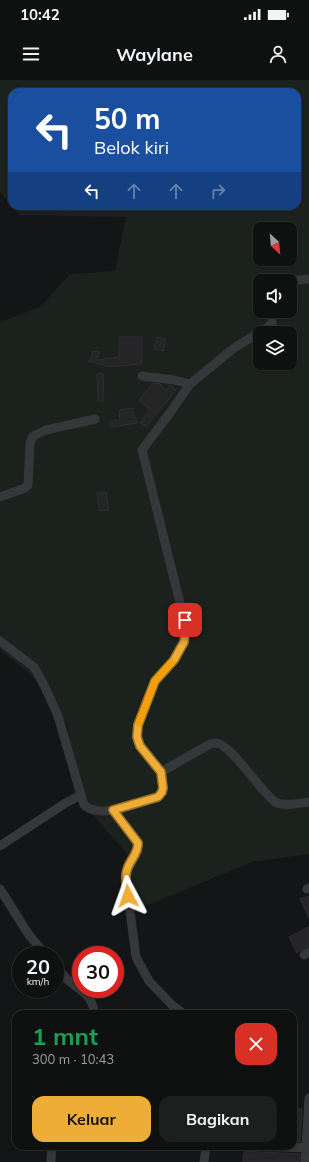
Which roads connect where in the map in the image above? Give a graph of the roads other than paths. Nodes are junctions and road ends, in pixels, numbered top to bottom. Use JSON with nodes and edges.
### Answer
{"nodes":[{"id":1,"x":309,"y":279,"type":"edge"},
{"id":2,"x":297,"y":280,"type":"edge"},
{"id":3,"x":272,"y":318,"type":"edge"},
{"id":4,"x":142,"y":376,"type":"dead end"},
{"id":5,"x":190,"y":384,"type":"junction"},
{"id":6,"x":95,"y":419,"type":"dead end"},
{"id":7,"x":0,"y":497,"type":"edge"},
{"id":8,"x":0,"y":641,"type":"edge"},
{"id":9,"x":161,"y":772,"type":"junction"},
{"id":10,"x":81,"y":795,"type":"junction"},
{"id":11,"x":309,"y":802,"type":"edge"},
{"id":12,"x":113,"y":810,"type":"junction"},
{"id":13,"x":0,"y":846,"type":"edge"},
{"id":14,"x":0,"y":889,"type":"edge"},
{"id":15,"x":38,"y":946,"type":"edge"},
{"id":16,"x":64,"y":976,"type":"edge"},
{"id":17,"x":94,"y":1010,"type":"edge"},
{"id":18,"x":179,"y":1010,"type":"edge"},
{"id":19,"x":309,"y":1098,"type":"edge"},
{"id":20,"x":297,"y":1148,"type":"edge"},
{"id":21,"x":307,"y":1148,"type":"edge"},
{"id":22,"x":52,"y":1150,"type":"edge"},
{"id":23,"x":206,"y":1150,"type":"edge"},
{"id":24,"x":51,"y":1162,"type":"edge"},
{"id":25,"x":204,"y":1162,"type":"edge"},
{"id":26,"x":305,"y":1162,"type":"edge"}],
"edges":[{"from":1,"to":2,"type":"street"},
{"from":3,"to":5,"type":"street"},
{"from":4,"to":5,"type":"street"},
{"from":5,"to":9,"type":"street"},
{"from":6,"to":7,"type":"street"},
{"from":8,"to":10,"type":"street"},
{"from":9,"to":11,"type":"street"},
{"from":9,"to":12,"type":"street"},
{"from":10,"to":12,"type":"street"},
{"from":10,"to":13,"type":"street"},
{"from":12,"to":18,"type":"street"},
{"from":14,"to":15,"type":"street"},
{"from":16,"to":17,"type":"street"},
{"from":19,"to":21,"type":"street"},
{"from":20,"to":21,"type":"street"},
{"from":21,"to":26,"type":"street"},
{"from":22,"to":24,"type":"street"},
{"from":23,"to":25,"type":"street"}]}
